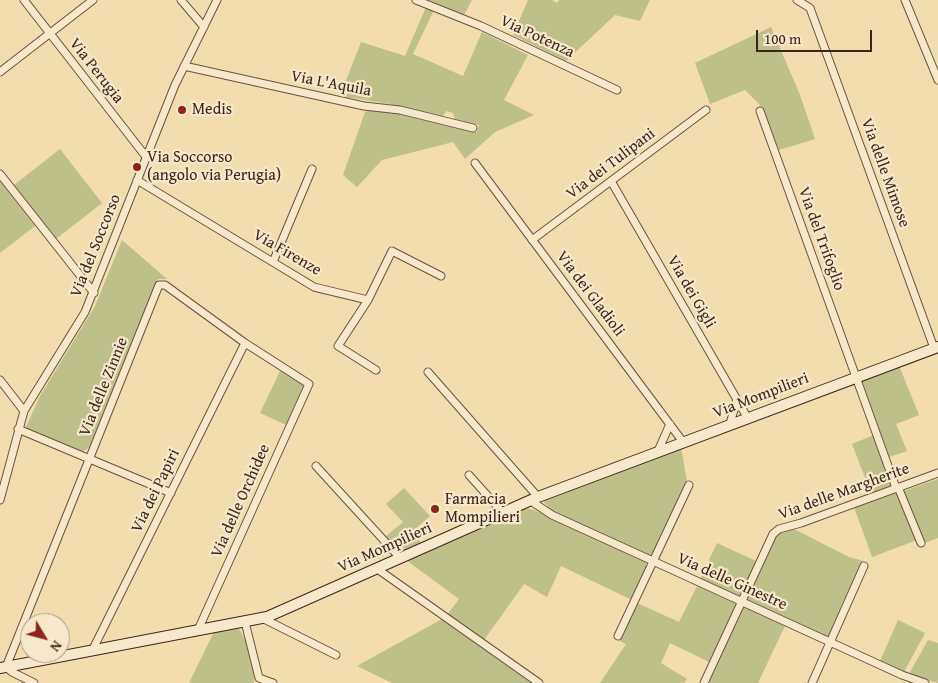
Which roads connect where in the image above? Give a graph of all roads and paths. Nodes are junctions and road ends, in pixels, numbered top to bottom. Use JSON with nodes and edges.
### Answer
{"nodes":[{"id":1,"x":24,"y":0,"type":"edge"},
{"id":2,"x":93,"y":0,"type":"edge"},
{"id":3,"x":181,"y":0,"type":"edge"},
{"id":4,"x":217,"y":0,"type":"edge"},
{"id":5,"x":416,"y":0,"type":"edge"},
{"id":6,"x":796,"y":0,"type":"edge"},
{"id":7,"x":905,"y":0,"type":"edge"},
{"id":8,"x":204,"y":27,"type":"junction"},
{"id":9,"x":49,"y":33,"type":"junction"},
{"id":10,"x":184,"y":66,"type":"junction"},
{"id":11,"x":0,"y":72,"type":"edge"},
{"id":12,"x":938,"y":80,"type":"edge"},
{"id":13,"x":617,"y":90,"type":"dead end"},
{"id":14,"x":706,"y":110,"type":"dead end"},
{"id":15,"x":760,"y":111,"type":"dead end"},
{"id":16,"x":473,"y":128,"type":"dead end"},
{"id":17,"x":147,"y":158,"type":"junction"},
{"id":18,"x":475,"y":163,"type":"dead end"},
{"id":19,"x":312,"y":169,"type":"dead end"},
{"id":20,"x":0,"y":174,"type":"edge"},
{"id":21,"x":137,"y":180,"type":"junction"},
{"id":22,"x":612,"y":181,"type":"junction"},
{"id":23,"x":532,"y":240,"type":"junction"},
{"id":24,"x":273,"y":262,"type":"junction"},
{"id":25,"x":441,"y":276,"type":"dead end"},
{"id":26,"x":94,"y":293,"type":"junction"},
{"id":27,"x":368,"y":300,"type":"junction"},
{"id":28,"x":245,"y":343,"type":"junction"},
{"id":29,"x":936,"y":347,"type":"edge"},
{"id":30,"x":376,"y":370,"type":"dead end"},
{"id":31,"x":428,"y":372,"type":"dead end"},
{"id":32,"x":856,"y":377,"type":"junction"},
{"id":33,"x":0,"y":380,"type":"edge"},
{"id":34,"x":309,"y":384,"type":"joint"},
{"id":35,"x":737,"y":399,"type":"junction"},
{"id":36,"x":24,"y":411,"type":"junction"},
{"id":37,"x":748,"y":418,"type":"junction"},
{"id":38,"x":670,"y":424,"type":"junction"},
{"id":39,"x":730,"y":424,"type":"junction"},
{"id":40,"x":18,"y":429,"type":"junction"},
{"id":41,"x":683,"y":442,"type":"junction"},
{"id":42,"x":658,"y":451,"type":"junction"},
{"id":43,"x":90,"y":459,"type":"junction"},
{"id":44,"x":316,"y":466,"type":"dead end"},
{"id":45,"x":938,"y":473,"type":"edge"},
{"id":46,"x":469,"y":475,"type":"dead end"},
{"id":47,"x":688,"y":485,"type":"dead end"},
{"id":48,"x":897,"y":487,"type":"junction"},
{"id":49,"x":171,"y":492,"type":"junction"},
{"id":50,"x":535,"y":499,"type":"junction"},
{"id":51,"x":0,"y":500,"type":"edge"},
{"id":52,"x":503,"y":513,"type":"junction"},
{"id":53,"x":922,"y":542,"type":"dead end"},
{"id":54,"x":400,"y":558,"type":"junction"},
{"id":55,"x":653,"y":562,"type":"junction"},
{"id":56,"x":864,"y":566,"type":"dead end"},
{"id":57,"x":376,"y":568,"type":"junction"},
{"id":58,"x":742,"y":601,"type":"junction"},
{"id":59,"x":262,"y":618,"type":"junction"},
{"id":60,"x":245,"y":622,"type":"junction"},
{"id":61,"x":198,"y":630,"type":"junction"},
{"id":62,"x":618,"y":636,"type":"dead end"},
{"id":63,"x":830,"y":642,"type":"junction"},
{"id":64,"x":92,"y":651,"type":"junction"},
{"id":65,"x":336,"y":655,"type":"dead end"},
{"id":66,"x":3,"y":667,"type":"edge"},
{"id":67,"x":259,"y":680,"type":"edge"},
{"id":68,"x":34,"y":683,"type":"edge"},
{"id":69,"x":273,"y":683,"type":"edge"},
{"id":70,"x":539,"y":683,"type":"edge"},
{"id":71,"x":704,"y":683,"type":"edge"},
{"id":72,"x":812,"y":683,"type":"edge"},
{"id":73,"x":924,"y":683,"type":"edge"}],
"edges":[{"from":1,"to":9,"type":"street","name":"Via Perugia"},
{"from":2,"to":9,"type":"street"},
{"from":3,"to":8,"type":"street"},
{"from":4,"to":8,"type":"street","name":"Via del Soccorso"},
{"from":5,"to":13,"type":"street","name":"Via Potenza"},
{"from":6,"to":29,"type":"street","name":"Via delle Mimose"},
{"from":7,"to":12,"type":"street"},
{"from":8,"to":10,"type":"street","name":"Via del Soccorso"},
{"from":9,"to":11,"type":"street"},
{"from":9,"to":17,"type":"street","name":"Via Perugia"},
{"from":10,"to":16,"type":"street","name":"Via L'Aquila"},
{"from":10,"to":17,"type":"street","name":"Via del Soccorso"},
{"from":14,"to":22,"type":"street","name":"Via dei Tulipani"},
{"from":15,"to":32,"type":"street","name":"Via del Trifoglio"},
{"from":17,"to":21,"type":"street","name":"Via del Soccorso"},
{"from":18,"to":23,"type":"street","name":"Via dei Gladioli"},
{"from":19,"to":24,"type":"street"},
{"from":20,"to":26,"type":"street"},
{"from":21,"to":24,"type":"street","name":"Via Firenze"},
{"from":21,"to":26,"type":"street","name":"Via del Soccorso"},
{"from":22,"to":23,"type":"street","name":"Via dei Tulipani"},
{"from":22,"to":35,"type":"street","name":"Via dei Gigli"},
{"from":23,"to":38,"type":"street","name":"Via dei Gladioli"},
{"from":24,"to":27,"type":"street","name":"Via Firenze"},
{"from":25,"to":27,"type":"street"},
{"from":26,"to":36,"type":"street","name":"Via del Soccorso"},
{"from":27,"to":30,"type":"street"},
{"from":28,"to":34,"type":"street","name":"Via delle Zinnie"},
{"from":28,"to":43,"type":"street","name":"Via delle Zinnie"},
{"from":28,"to":49,"type":"street","name":"Via dei Papiri"},
{"from":29,"to":32,"type":"street","name":"Via Mompilieri"},
{"from":31,"to":50,"type":"street","name":"Via delle Ginestre"},
{"from":32,"to":37,"type":"street","name":"Via Mompilieri"},
{"from":32,"to":48,"type":"street","name":"Via del Trifoglio"},
{"from":33,"to":36,"type":"street"},
{"from":34,"to":61,"type":"street","name":"Via delle Orchidee"},
{"from":35,"to":37,"type":"street","name":"Via dei Gigli"},
{"from":35,"to":39,"type":"street"},
{"from":36,"to":40,"type":"street","name":"Via del Soccorso"},
{"from":37,"to":39,"type":"street","name":"Via Mompilieri"},
{"from":38,"to":41,"type":"street","name":"Via dei Gladioli"},
{"from":38,"to":42,"type":"street"},
{"from":39,"to":41,"type":"street","name":"Via Mompilieri"},
{"from":40,"to":43,"type":"street"},
{"from":40,"to":51,"type":"street","name":"Via del Soccorso"},
{"from":41,"to":42,"type":"street","name":"Via Mompilieri"},
{"from":42,"to":50,"type":"street","name":"Via Mompilieri"},
{"from":43,"to":49,"type":"street"},
{"from":43,"to":66,"type":"street","name":"Via delle Zinnie"},
{"from":44,"to":54,"type":"street"},
{"from":45,"to":48,"type":"street","name":"Via delle Margherite"},
{"from":46,"to":52,"type":"street"},
{"from":47,"to":55,"type":"street"},
{"from":48,"to":53,"type":"street","name":"Via del Trifoglio"},
{"from":48,"to":58,"type":"street","name":"Via delle Margherite"},
{"from":49,"to":64,"type":"street","name":"Via dei Papiri"},
{"from":50,"to":52,"type":"street","name":"Via Mompilieri"},
{"from":50,"to":55,"type":"street","name":"Via delle Ginestre"},
{"from":52,"to":54,"type":"street","name":"Via Mompilieri"},
{"from":54,"to":57,"type":"street","name":"Via Mompilieri"},
{"from":55,"to":58,"type":"street","name":"Via delle Ginestre"},
{"from":55,"to":62,"type":"street"},
{"from":56,"to":63,"type":"street"},
{"from":57,"to":59,"type":"street","name":"Via Mompilieri"},
{"from":57,"to":70,"type":"street"},
{"from":58,"to":63,"type":"street","name":"Via delle Ginestre"},
{"from":58,"to":71,"type":"street","name":"Via delle Margherite"},
{"from":59,"to":60,"type":"street","name":"Via Mompilieri"},
{"from":59,"to":65,"type":"street"},
{"from":60,"to":61,"type":"street","name":"Via Mompilieri"},
{"from":60,"to":67,"type":"street"},
{"from":61,"to":64,"type":"street","name":"Via Mompilieri"},
{"from":63,"to":72,"type":"street"},
{"from":63,"to":73,"type":"street","name":"Via delle Ginestre"},
{"from":64,"to":66,"type":"street","name":"Via Mompilieri"},
{"from":66,"to":68,"type":"street"},
{"from":67,"to":69,"type":"street"}]}
